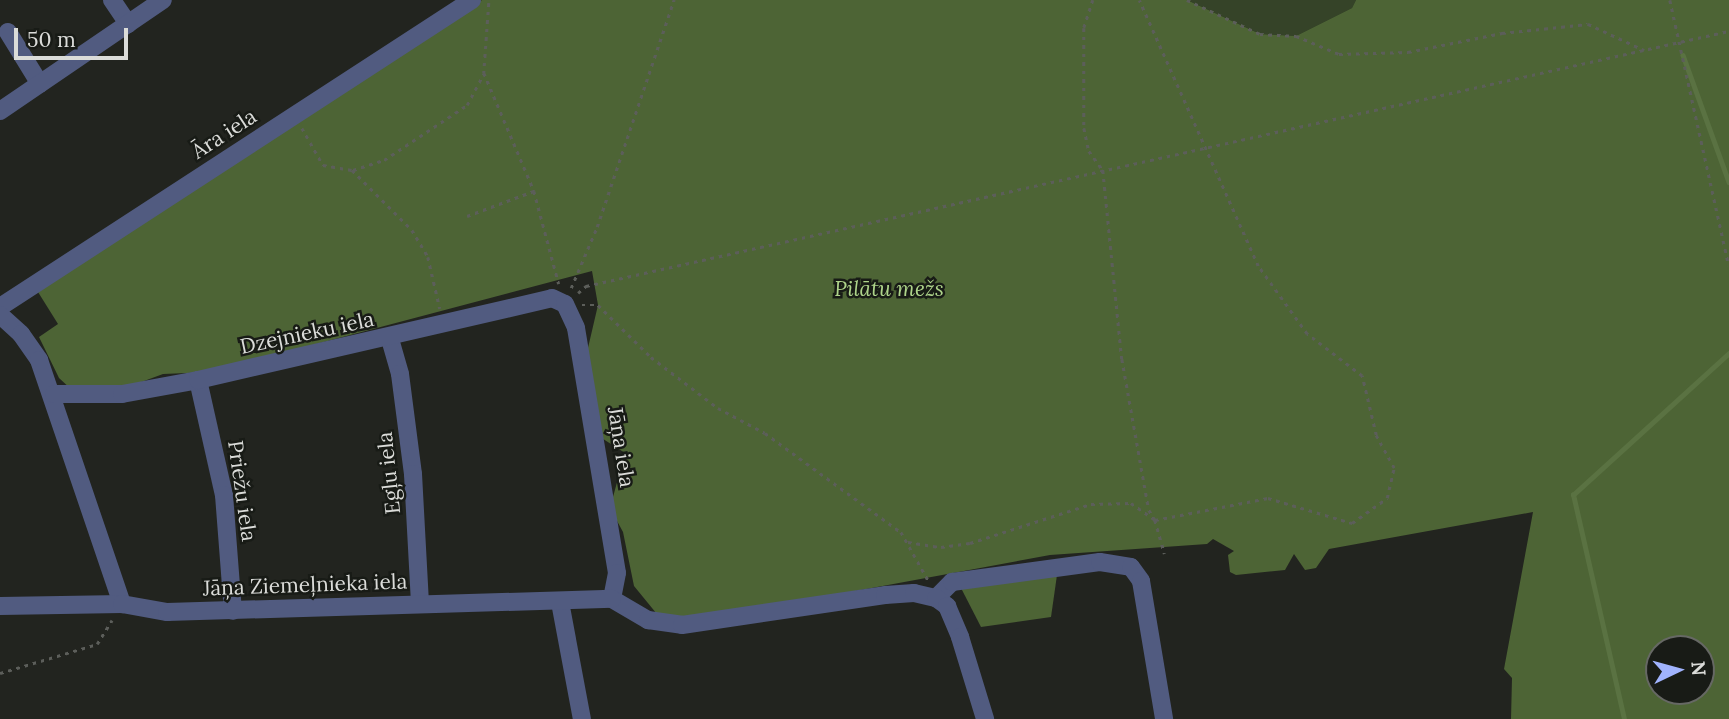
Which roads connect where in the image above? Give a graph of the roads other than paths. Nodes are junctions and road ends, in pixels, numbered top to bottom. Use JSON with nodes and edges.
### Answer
{"nodes":[{"id":1,"x":112,"y":0,"type":"edge"},
{"id":2,"x":163,"y":0,"type":"edge"},
{"id":3,"x":472,"y":0,"type":"edge"},
{"id":4,"x":128,"y":24,"type":"junction"},
{"id":5,"x":8,"y":32,"type":"dead end"},
{"id":6,"x":40,"y":84,"type":"junction"},
{"id":7,"x":0,"y":111,"type":"edge"},
{"id":8,"x":565,"y":304,"type":"joint"},
{"id":9,"x":0,"y":307,"type":"edge"},
{"id":10,"x":0,"y":315,"type":"edge"},
{"id":11,"x":390,"y":339,"type":"junction"},
{"id":12,"x":198,"y":380,"type":"junction"},
{"id":13,"x":54,"y":394,"type":"junction"},
{"id":14,"x":936,"y":598,"type":"junction"},
{"id":15,"x":612,"y":599,"type":"junction"},
{"id":16,"x":560,"y":602,"type":"junction"},
{"id":17,"x":122,"y":604,"type":"junction"},
{"id":18,"x":420,"y":604,"type":"junction"},
{"id":19,"x":0,"y":606,"type":"edge"},
{"id":20,"x":233,"y":611,"type":"junction"},
{"id":21,"x":582,"y":719,"type":"edge"},
{"id":22,"x":985,"y":719,"type":"edge"},
{"id":23,"x":1164,"y":719,"type":"edge"}],
"edges":[{"from":1,"to":4,"type":"street"},
{"from":2,"to":4,"type":"street"},
{"from":3,"to":9,"type":"street","name":"Āra iela"},
{"from":4,"to":6,"type":"street"},
{"from":5,"to":6,"type":"street"},
{"from":6,"to":7,"type":"street"},
{"from":8,"to":11,"type":"street","name":"Dzejnieku iela"},
{"from":8,"to":15,"type":"street","name":"Jāņa iela"},
{"from":10,"to":13,"type":"street"},
{"from":11,"to":12,"type":"street","name":"Dzejnieku iela"},
{"from":11,"to":18,"type":"street","name":"Egļu iela"},
{"from":12,"to":13,"type":"street","name":"Dzejnieku iela"},
{"from":12,"to":20,"type":"street","name":"Priežu iela"},
{"from":13,"to":17,"type":"street"},
{"from":14,"to":15,"type":"street"},
{"from":14,"to":22,"type":"street"},
{"from":14,"to":23,"type":"street"},
{"from":15,"to":16,"type":"street","name":"Jāņa Ziemeļnieka iela"},
{"from":16,"to":18,"type":"street","name":"Jāņa Ziemeļnieka iela"},
{"from":16,"to":21,"type":"street"},
{"from":17,"to":19,"type":"street","name":"Jāņa Ziemeļnieka iela"},
{"from":17,"to":20,"type":"street","name":"Jāņa Ziemeļnieka iela"},
{"from":18,"to":20,"type":"street","name":"Jāņa Ziemeļnieka iela"}]}
